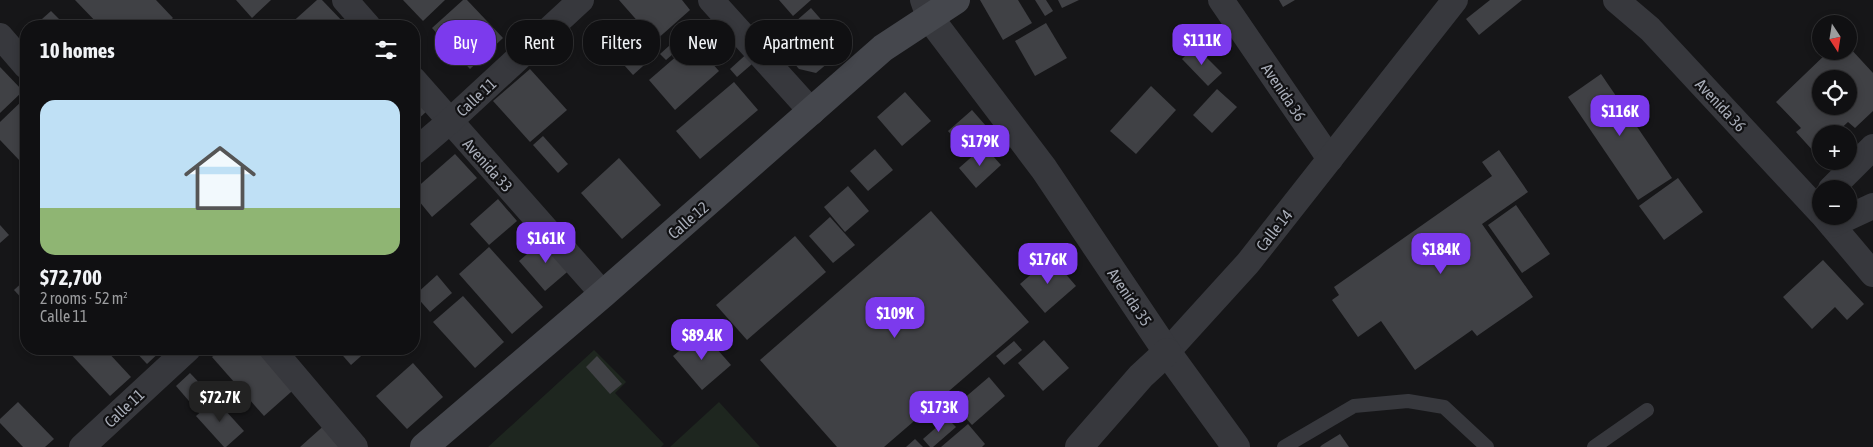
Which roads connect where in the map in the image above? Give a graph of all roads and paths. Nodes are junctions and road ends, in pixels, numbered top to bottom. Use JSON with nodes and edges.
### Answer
{"nodes":[{"id":1,"x":345,"y":0,"type":"edge"},
{"id":2,"x":580,"y":0,"type":"edge"},
{"id":3,"x":711,"y":0,"type":"edge"},
{"id":4,"x":956,"y":0,"type":"edge"},
{"id":5,"x":1221,"y":0,"type":"edge"},
{"id":6,"x":1456,"y":0,"type":"edge"},
{"id":7,"x":1616,"y":0,"type":"edge"},
{"id":8,"x":926,"y":8,"type":"edge"},
{"id":9,"x":363,"y":20,"type":"edge"},
{"id":10,"x":0,"y":36,"type":"edge"},
{"id":11,"x":20,"y":59,"type":"edge"},
{"id":12,"x":420,"y":87,"type":"edge"},
{"id":13,"x":812,"y":112,"type":"junction"},
{"id":14,"x":450,"y":122,"type":"junction"},
{"id":15,"x":420,"y":147,"type":"edge"},
{"id":16,"x":1873,"y":147,"type":"edge"},
{"id":17,"x":1330,"y":159,"type":"junction"},
{"id":18,"x":1846,"y":180,"type":"edge"},
{"id":19,"x":1812,"y":196,"type":"edge"},
{"id":20,"x":1873,"y":206,"type":"edge"},
{"id":21,"x":1857,"y":207,"type":"edge"},
{"id":22,"x":1837,"y":225,"type":"edge"},
{"id":23,"x":1873,"y":274,"type":"edge"},
{"id":24,"x":603,"y":294,"type":"junction"},
{"id":25,"x":1167,"y":352,"type":"junction"},
{"id":26,"x":182,"y":355,"type":"edge"},
{"id":27,"x":277,"y":355,"type":"edge"},
{"id":28,"x":1647,"y":410,"type":"dead end"},
{"id":29,"x":82,"y":447,"type":"edge"},
{"id":30,"x":355,"y":447,"type":"edge"},
{"id":31,"x":424,"y":447,"type":"edge"},
{"id":32,"x":1079,"y":447,"type":"edge"},
{"id":33,"x":1236,"y":447,"type":"edge"},
{"id":34,"x":1284,"y":447,"type":"edge"},
{"id":35,"x":1486,"y":447,"type":"edge"},
{"id":36,"x":1594,"y":447,"type":"edge"}],
"edges":[{"from":1,"to":9,"type":"street"},
{"from":2,"to":14,"type":"street","name":"Calle 11"},
{"from":3,"to":13,"type":"street"},
{"from":4,"to":8,"type":"main road","name":"Calle 12"},
{"from":5,"to":17,"type":"street","name":"Avenida 36"},
{"from":6,"to":17,"type":"street","name":"Calle 14"},
{"from":7,"to":19,"type":"street","name":"Avenida 36"},
{"from":8,"to":13,"type":"main road","name":"Calle 12"},
{"from":8,"to":25,"type":"street","name":"Avenida 35"},
{"from":10,"to":11,"type":"street"},
{"from":12,"to":14,"type":"street","name":"Avenida 33"},
{"from":13,"to":24,"type":"main road","name":"Calle 12"},
{"from":14,"to":15,"type":"street","name":"Calle 11"},
{"from":14,"to":24,"type":"street","name":"Avenida 33"},
{"from":16,"to":18,"type":"street"},
{"from":17,"to":25,"type":"street","name":"Calle 14"},
{"from":20,"to":21,"type":"street"},
{"from":22,"to":23,"type":"street","name":"Avenida 36"},
{"from":24,"to":31,"type":"main road","name":"Calle 12"},
{"from":25,"to":32,"type":"street","name":"Calle 14"},
{"from":25,"to":33,"type":"street","name":"Avenida 35"},
{"from":26,"to":29,"type":"street","name":"Calle 11"},
{"from":27,"to":30,"type":"street"},
{"from":28,"to":36,"type":"lane"},
{"from":34,"to":35,"type":"lane"}]}
